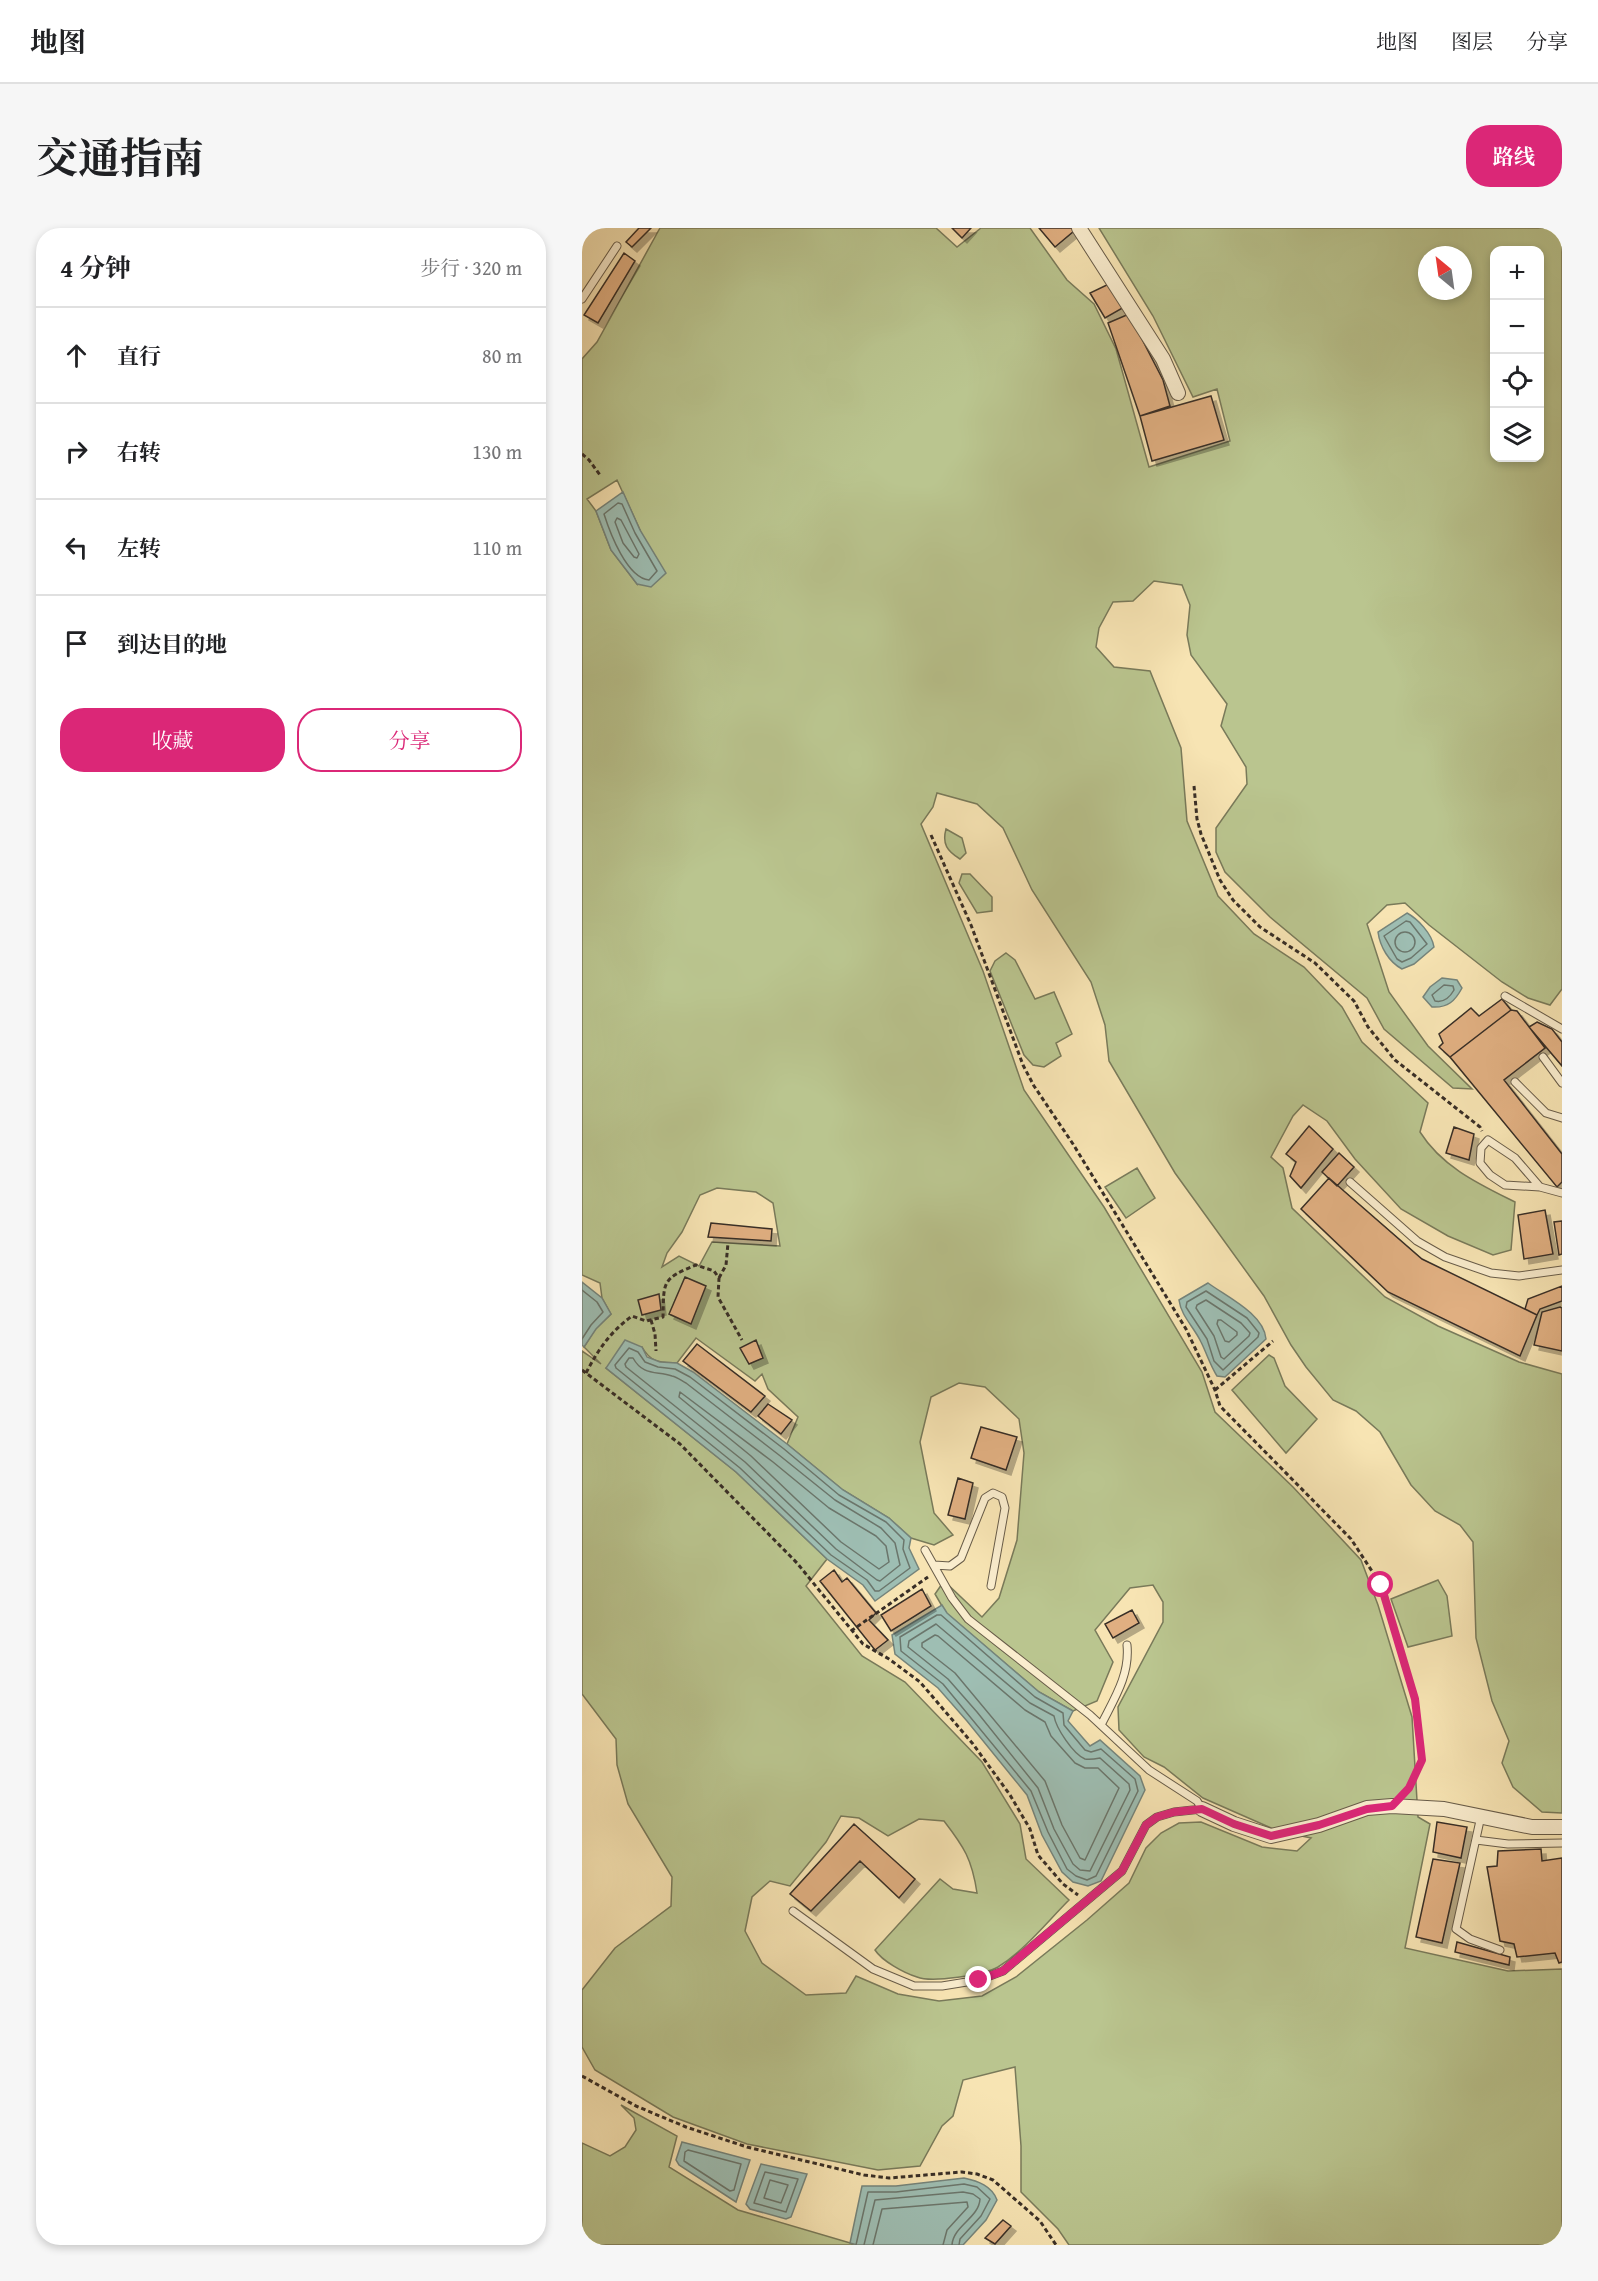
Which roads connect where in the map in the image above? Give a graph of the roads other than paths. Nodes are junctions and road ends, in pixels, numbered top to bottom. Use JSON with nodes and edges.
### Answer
{"nodes":[{"id":1,"x":1079,"y":228,"type":"edge"},
{"id":2,"x":617,"y":246,"type":"dead end"},
{"id":3,"x":582,"y":299,"type":"edge"},
{"id":4,"x":1178,"y":393,"type":"dead end"},
{"id":5,"x":1505,"y":996,"type":"dead end"},
{"id":6,"x":1562,"y":1029,"type":"edge"},
{"id":7,"x":1543,"y":1058,"type":"dead end"},
{"id":8,"x":1515,"y":1082,"type":"dead end"},
{"id":9,"x":1562,"y":1083,"type":"edge"},
{"id":10,"x":1562,"y":1118,"type":"edge"},
{"id":11,"x":1350,"y":1182,"type":"dead end"},
{"id":12,"x":1540,"y":1187,"type":"junction"},
{"id":13,"x":1562,"y":1193,"type":"edge"},
{"id":14,"x":1562,"y":1270,"type":"edge"},
{"id":15,"x":925,"y":1550,"type":"dead end"},
{"id":16,"x":934,"y":1565,"type":"junction"},
{"id":17,"x":991,"y":1586,"type":"dead end"},
{"id":18,"x":1127,"y":1645,"type":"dead end"},
{"id":19,"x":1101,"y":1725,"type":"junction"},
{"id":20,"x":1202,"y":1809,"type":"junction"},
{"id":21,"x":1481,"y":1816,"type":"junction"},
{"id":22,"x":1562,"y":1827,"type":"edge"},
{"id":23,"x":1476,"y":1840,"type":"junction"},
{"id":24,"x":1562,"y":1843,"type":"edge"},
{"id":25,"x":793,"y":1911,"type":"dead end"},
{"id":26,"x":1500,"y":1950,"type":"dead end"}],
"edges":[{"from":1,"to":4,"type":"street"},
{"from":2,"to":3,"type":"lane"},
{"from":5,"to":6,"type":"lane"},
{"from":7,"to":9,"type":"lane"},
{"from":8,"to":10,"type":"lane"},
{"from":11,"to":14,"type":"lane"},
{"from":12,"to":12,"type":"lane"},
{"from":12,"to":13,"type":"lane"},
{"from":15,"to":16,"type":"lane"},
{"from":16,"to":17,"type":"lane"},
{"from":16,"to":19,"type":"lane"},
{"from":18,"to":19,"type":"lane"},
{"from":19,"to":20,"type":"lane"},
{"from":20,"to":21,"type":"street"},
{"from":20,"to":25,"type":"lane"},
{"from":21,"to":22,"type":"street"},
{"from":21,"to":23,"type":"lane"},
{"from":23,"to":24,"type":"lane"},
{"from":23,"to":26,"type":"lane"}]}
